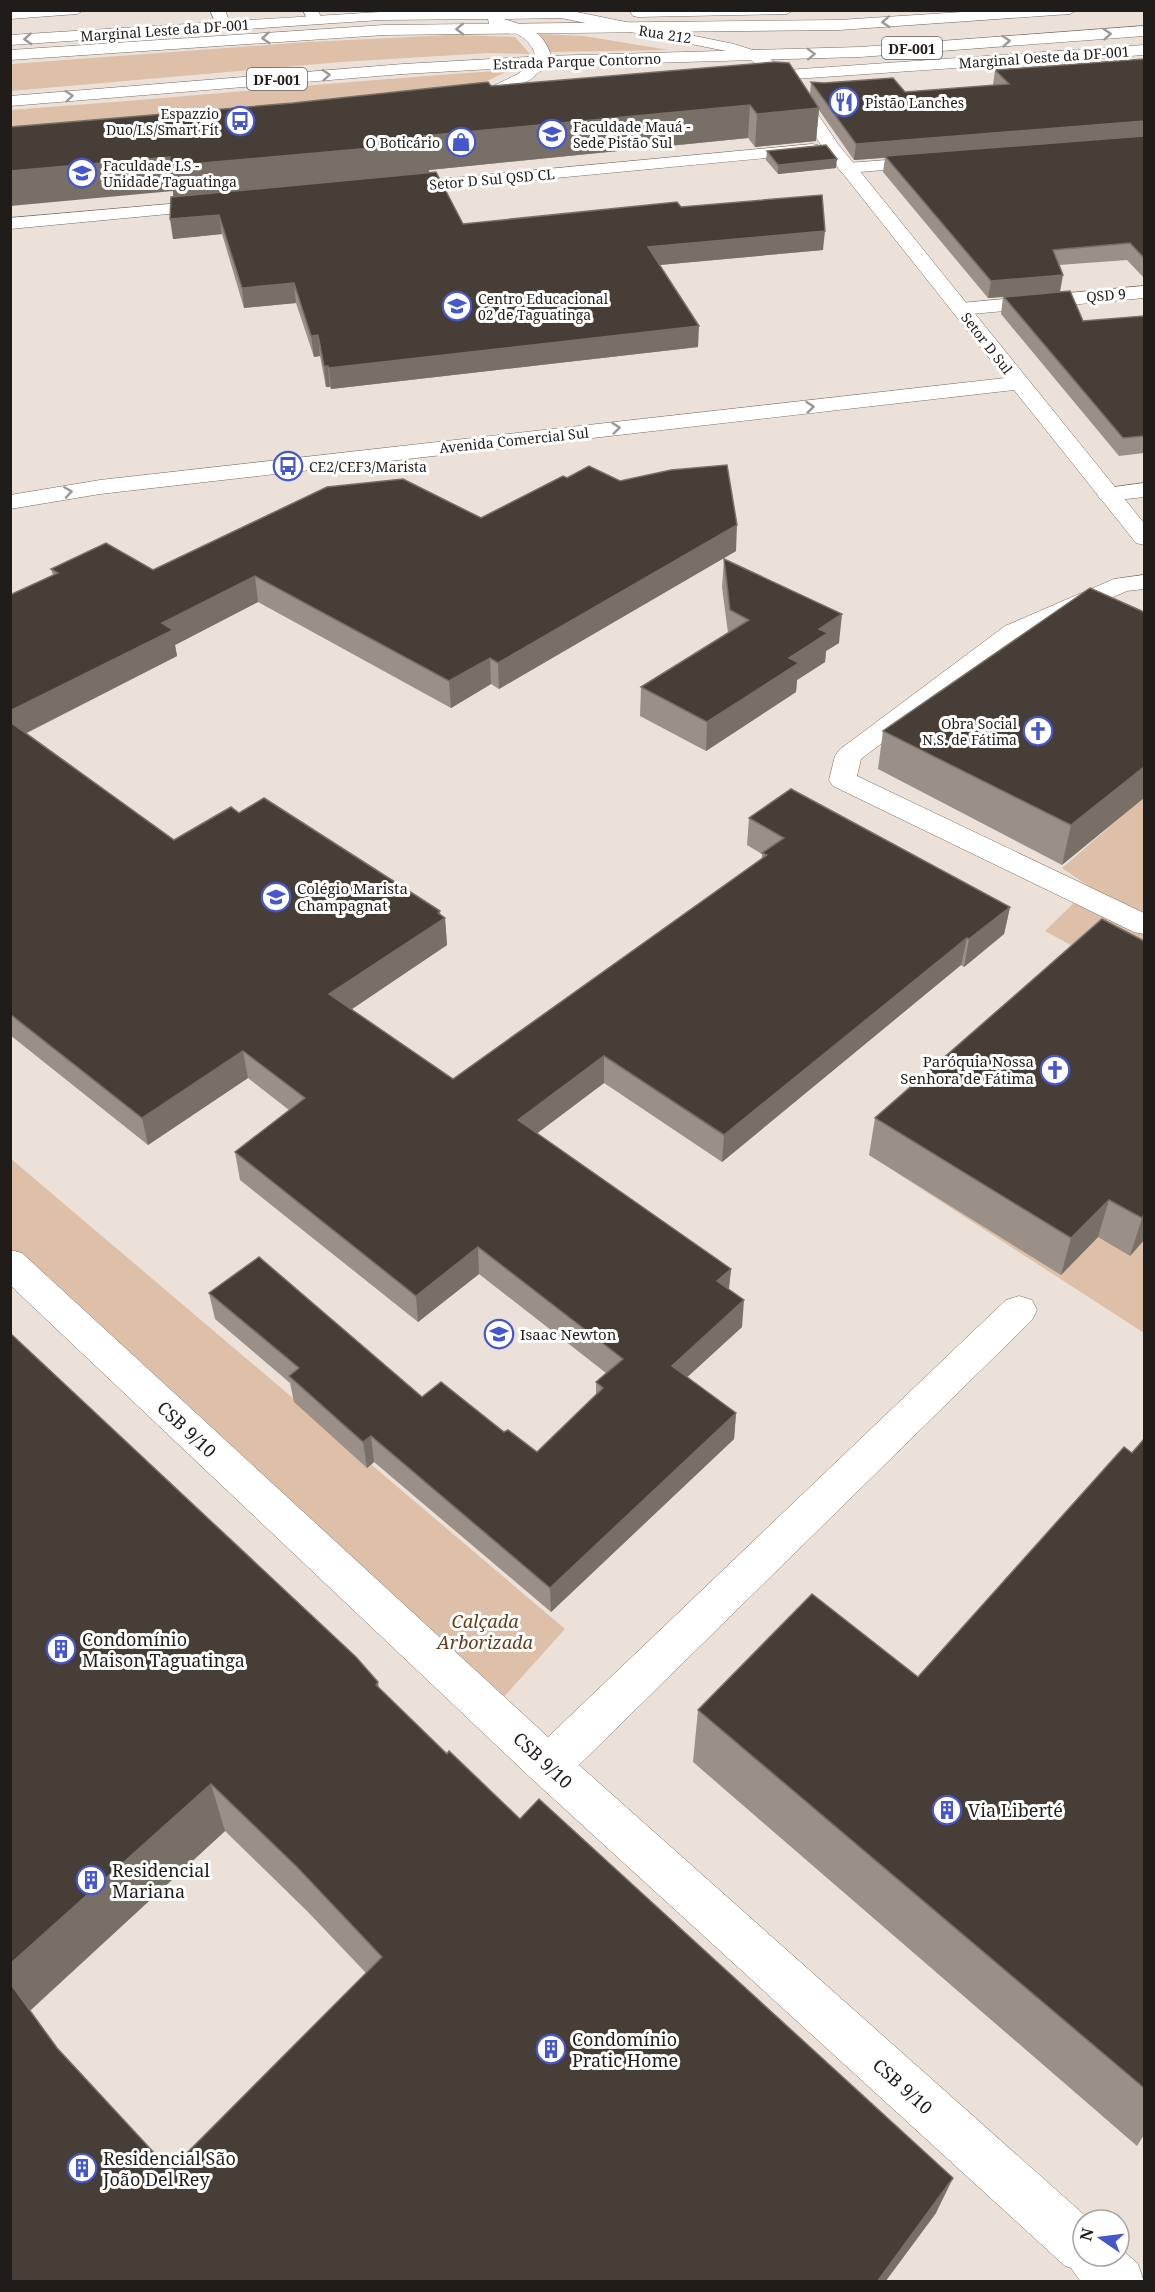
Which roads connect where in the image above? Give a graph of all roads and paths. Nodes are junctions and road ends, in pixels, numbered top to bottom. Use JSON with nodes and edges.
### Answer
{"nodes":[{"id":1,"x":77,"y":10,"type":"edge"},
{"id":2,"x":217,"y":10,"type":"edge"},
{"id":3,"x":420,"y":10,"type":"edge"},
{"id":4,"x":787,"y":10,"type":"edge"},
{"id":5,"x":1070,"y":10,"type":"edge"},
{"id":6,"x":10,"y":15,"type":"edge"},
{"id":7,"x":312,"y":15,"type":"edge"},
{"id":8,"x":380,"y":16,"type":"junction"},
{"id":9,"x":531,"y":16,"type":"edge"},
{"id":10,"x":223,"y":26,"type":"junction"},
{"id":11,"x":582,"y":28,"type":"junction"},
{"id":12,"x":625,"y":28,"type":"junction"},
{"id":13,"x":1144,"y":31,"type":"edge"},
{"id":14,"x":10,"y":40,"type":"edge"},
{"id":15,"x":1144,"y":50,"type":"edge"},
{"id":16,"x":10,"y":55,"type":"edge"},
{"id":17,"x":723,"y":56,"type":"junction"},
{"id":18,"x":753,"y":56,"type":"junction"},
{"id":19,"x":544,"y":61,"type":"junction"},
{"id":20,"x":783,"y":74,"type":"junction"},
{"id":21,"x":756,"y":76,"type":"junction"},
{"id":22,"x":738,"y":78,"type":"edge"},
{"id":23,"x":518,"y":98,"type":"edge"},
{"id":24,"x":10,"y":101,"type":"edge"},
{"id":25,"x":831,"y":147,"type":"junction"},
{"id":26,"x":942,"y":161,"type":"edge"},
{"id":27,"x":847,"y":168,"type":"junction"},
{"id":28,"x":379,"y":190,"type":"edge"},
{"id":29,"x":236,"y":203,"type":"edge"},
{"id":30,"x":10,"y":224,"type":"edge"},
{"id":31,"x":1144,"y":292,"type":"edge"},
{"id":32,"x":961,"y":309,"type":"junction"},
{"id":33,"x":1019,"y":383,"type":"junction"},
{"id":34,"x":1144,"y":490,"type":"edge"},
{"id":35,"x":1108,"y":494,"type":"junction"},
{"id":36,"x":10,"y":502,"type":"edge"},
{"id":37,"x":1144,"y":538,"type":"edge"},
{"id":38,"x":1144,"y":582,"type":"edge"},
{"id":39,"x":1144,"y":925,"type":"edge"},
{"id":40,"x":10,"y":1263,"type":"edge"},
{"id":41,"x":1019,"y":1310,"type":"dead end"},
{"id":42,"x":548,"y":1766,"type":"junction"},
{"id":43,"x":1071,"y":2237,"type":"edge"},
{"id":44,"x":1104,"y":2268,"type":"edge"},
{"id":45,"x":1120,"y":2282,"type":"edge"}],
"edges":[{"from":1,"to":6,"type":"main road"},
{"from":2,"to":10,"type":"main road"},
{"from":3,"to":8,"type":"main road"},
{"from":4,"to":9,"type":"main road"},
{"from":5,"to":12,"type":"main road","number":"DF-001","one_way":true},
{"from":7,"to":8,"type":"main road","name":"Marginal Leste da DF-001"},
{"from":7,"to":10,"type":"main road","name":"Marginal Leste da DF-001"},
{"from":8,"to":9,"type":"main road","name":"Marginal Leste da DF-001"},
{"from":9,"to":11,"type":"main road","number":"DF-001"},
{"from":9,"to":12,"type":"main road","name":"Rua 212"},
{"from":9,"to":16,"type":"main road","number":"DF-001","one_way":true},
{"from":9,"to":19,"type":"main road"},
{"from":10,"to":14,"type":"main road","name":"Marginal Leste da DF-001","one_way":true},
{"from":11,"to":12,"type":"main road","number":"DF-001"},
{"from":11,"to":17,"type":"main road","name":"Rua 212"},
{"from":12,"to":18,"type":"main road","name":"Rua 212"},
{"from":18,"to":13,"type":"main road","name":"Estrada Parque Contorno","number":"DF-001","one_way":true},
{"from":15,"to":20,"type":"main road","name":"Marginal Oeste da DF-001"},
{"from":17,"to":18,"type":"main road","name":"Estrada Parque Contorno","number":"DF-001"},
{"from":17,"to":19,"type":"main road","name":"Estrada Parque Contorno","number":"DF-001"},
{"from":17,"to":21,"type":"main road","name":"Rua 212"},
{"from":18,"to":20,"type":"main road","name":"Rua 212"},
{"from":19,"to":23,"type":"main road"},
{"from":24,"to":19,"type":"main road","name":"Estrada Parque Contorno","number":"DF-001","one_way":true},
{"from":20,"to":21,"type":"main road","name":"Marginal Oeste da DF-001"},
{"from":20,"to":25,"type":"main road","name":"Setor D Sul"},
{"from":21,"to":22,"type":"main road","name":"Marginal Oeste da DF-001"},
{"from":21,"to":25,"type":"main road","name":"Setor D Sul"},
{"from":25,"to":27,"type":"main road","name":"Setor D Sul"},
{"from":25,"to":28,"type":"main road","name":"Setor D Sul QSD CL"},
{"from":26,"to":27,"type":"main road"},
{"from":27,"to":32,"type":"main road","name":"Setor D Sul"},
{"from":29,"to":30,"type":"main road"},
{"from":31,"to":32,"type":"main road","name":"QSD 9"},
{"from":32,"to":33,"type":"main road","name":"Setor D Sul"},
{"from":33,"to":35,"type":"main road","name":"Setor D Sul"},
{"from":36,"to":33,"type":"main road","name":"Avenida Comercial Sul","one_way":true},
{"from":34,"to":35,"type":"main road"},
{"from":35,"to":37,"type":"main road","name":"Setor D Sul"},
{"from":38,"to":39,"type":"main road"},
{"from":40,"to":42,"type":"main road","name":"CSB 9/10"},
{"from":41,"to":42,"type":"main road"},
{"from":42,"to":43,"type":"main road","name":"CSB 9/10"},
{"from":44,"to":45,"type":"main road"}]}
